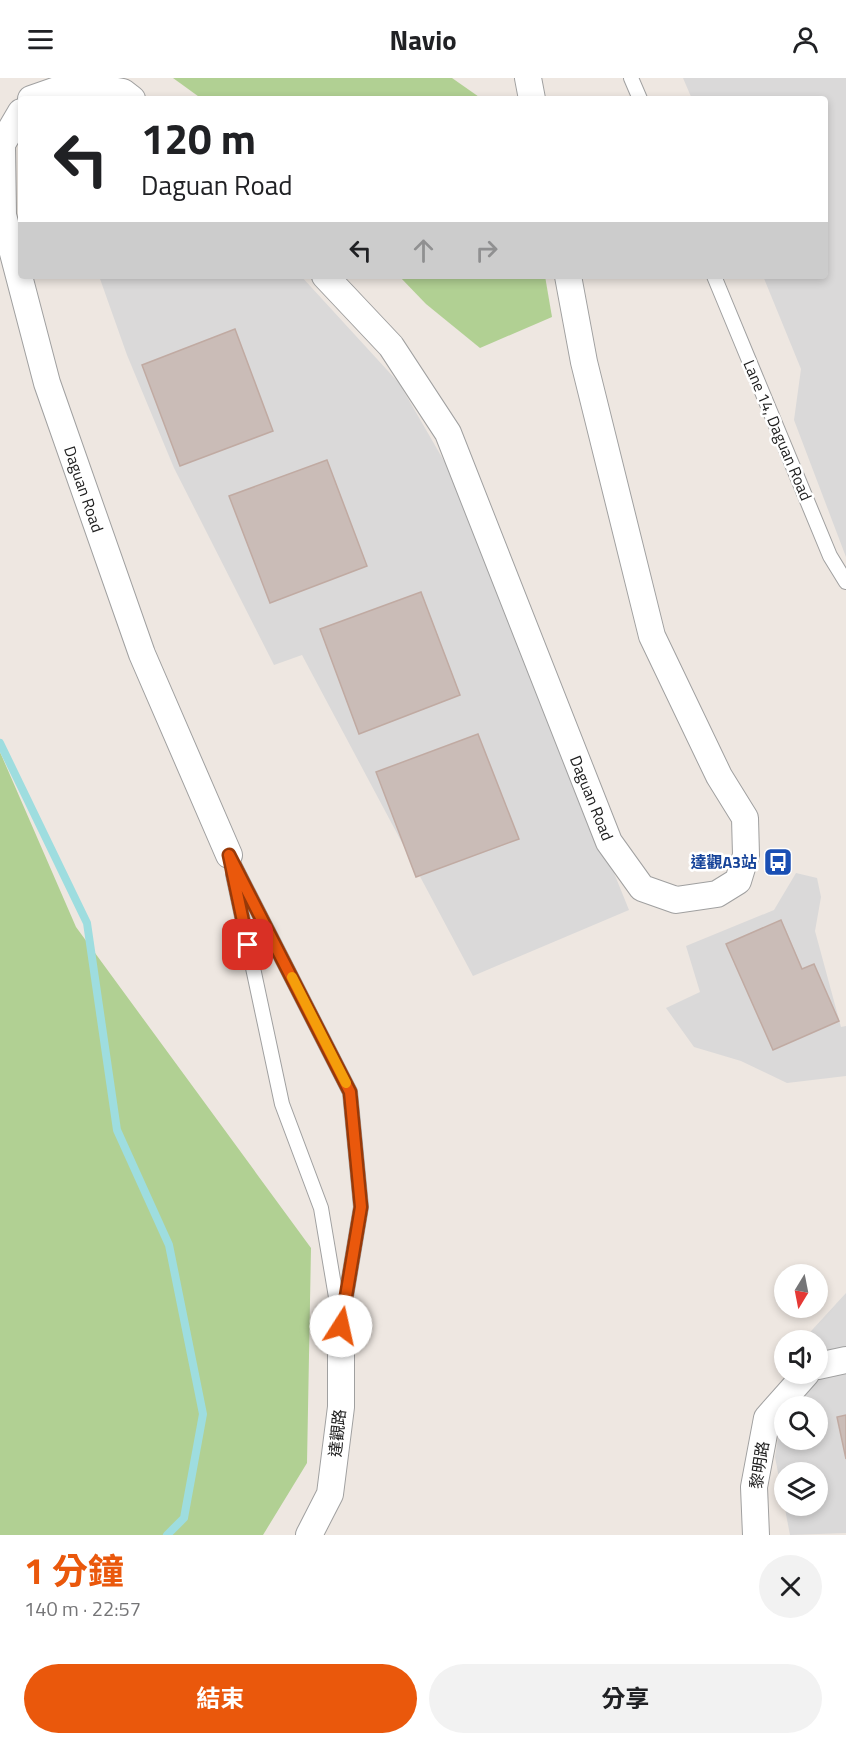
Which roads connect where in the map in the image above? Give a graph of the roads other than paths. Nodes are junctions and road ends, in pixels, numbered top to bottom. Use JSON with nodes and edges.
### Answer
{"nodes":[{"id":1,"x":528,"y":78,"type":"edge"},
{"id":2,"x":632,"y":78,"type":"edge"},
{"id":3,"x":40,"y":96,"type":"edge"},
{"id":4,"x":128,"y":96,"type":"edge"},
{"id":5,"x":531,"y":96,"type":"edge"},
{"id":6,"x":639,"y":96,"type":"edge"},
{"id":7,"x":18,"y":117,"type":"edge"},
{"id":8,"x":18,"y":272,"type":"edge"},
{"id":9,"x":20,"y":279,"type":"edge"},
{"id":10,"x":328,"y":279,"type":"edge"},
{"id":11,"x":569,"y":279,"type":"edge"},
{"id":12,"x":715,"y":279,"type":"edge"},
{"id":13,"x":846,"y":582,"type":"edge"},
{"id":14,"x":229,"y":855,"type":"junction"},
{"id":15,"x":341,"y":1326,"type":"junction"},
{"id":16,"x":846,"y":1360,"type":"edge"},
{"id":17,"x":828,"y":1364,"type":"edge"},
{"id":18,"x":797,"y":1384,"type":"edge"},
{"id":19,"x":309,"y":1535,"type":"edge"},
{"id":20,"x":756,"y":1535,"type":"edge"}],
"edges":[{"from":1,"to":5,"type":"street"},
{"from":2,"to":6,"type":"lane"},
{"from":3,"to":4,"type":"street"},
{"from":7,"to":8,"type":"street","name":"Daguan Road"},
{"from":9,"to":14,"type":"street","name":"Daguan Road"},
{"from":10,"to":11,"type":"street","name":"Daguan Road"},
{"from":12,"to":13,"type":"lane","name":"Lane 14, Daguan Road"},
{"from":14,"to":15,"type":"lane","name":"Daguan Road"},
{"from":14,"to":15,"type":"lane","name":"Daguan Road"},
{"from":15,"to":19,"type":"street","name":"達觀路"},
{"from":16,"to":17,"type":"street"},
{"from":18,"to":20,"type":"street","name":"黎明路"}]}
